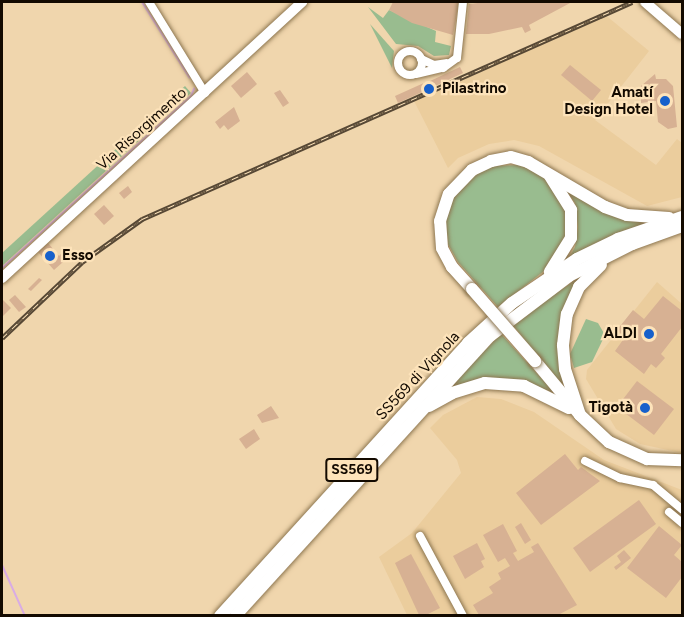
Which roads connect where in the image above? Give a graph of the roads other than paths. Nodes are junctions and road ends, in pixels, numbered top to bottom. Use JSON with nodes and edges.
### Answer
{"nodes":[{"id":1,"x":149,"y":2,"type":"edge"},
{"id":2,"x":302,"y":2,"type":"edge"},
{"id":3,"x":463,"y":2,"type":"edge"},
{"id":4,"x":645,"y":2,"type":"edge"},
{"id":5,"x":682,"y":34,"type":"edge"},
{"id":6,"x":421,"y":59,"type":"junction"},
{"id":7,"x":454,"y":62,"type":"junction"},
{"id":8,"x":416,"y":74,"type":"junction"},
{"id":9,"x":205,"y":93,"type":"junction"},
{"id":10,"x":545,"y":170,"type":"junction"},
{"id":11,"x":681,"y":220,"type":"edge"},
{"id":12,"x":632,"y":244,"type":"junction"},
{"id":13,"x":545,"y":277,"type":"junction"},
{"id":14,"x":2,"y":278,"type":"edge"},
{"id":15,"x":415,"y":415,"type":"junction"},
{"id":16,"x":580,"y":415,"type":"junction"},
{"id":17,"x":682,"y":460,"type":"edge"},
{"id":18,"x":585,"y":461,"type":"dead end"},
{"id":19,"x":668,"y":462,"type":"junction"},
{"id":20,"x":682,"y":466,"type":"edge"},
{"id":21,"x":682,"y":509,"type":"edge"},
{"id":22,"x":669,"y":512,"type":"dead end"},
{"id":23,"x":682,"y":523,"type":"edge"},
{"id":24,"x":420,"y":536,"type":"dead end"},
{"id":25,"x":220,"y":615,"type":"edge"},
{"id":26,"x":235,"y":615,"type":"edge"},
{"id":27,"x":463,"y":615,"type":"edge"}],
"edges":[{"from":1,"to":9,"type":"street"},
{"from":2,"to":9,"type":"main road","name":"Via Risorgimento"},
{"from":3,"to":7,"type":"street"},
{"from":4,"to":5,"type":"main road"},
{"from":6,"to":7,"type":"street"},
{"from":6,"to":8,"type":"street"},
{"from":6,"to":8,"type":"street"},
{"from":7,"to":8,"type":"street"},
{"from":9,"to":14,"type":"main road","name":"Via Risorgimento"},
{"from":10,"to":11,"type":"highway"},
{"from":10,"to":13,"type":"highway"},
{"from":10,"to":16,"type":"highway","bridge":true},
{"from":11,"to":12,"type":"highway","name":"SS569 di Vignola","number":"SS569"},
{"from":11,"to":13,"type":"highway","name":"SS569 di Vignola","number":"SS569"},
{"from":12,"to":15,"type":"highway","name":"SS569 di Vignola","number":"SS569"},
{"from":12,"to":16,"type":"highway"},
{"from":13,"to":25,"type":"highway","name":"SS569 di Vignola","number":"SS569"},
{"from":15,"to":16,"type":"highway"},
{"from":15,"to":26,"type":"highway","name":"SS569 di Vignola","number":"SS569"},
{"from":16,"to":19,"type":"highway"},
{"from":17,"to":19,"type":"highway"},
{"from":18,"to":21,"type":"street"},
{"from":19,"to":20,"type":"highway"},
{"from":22,"to":23,"type":"street"},
{"from":24,"to":27,"type":"street"}]}
